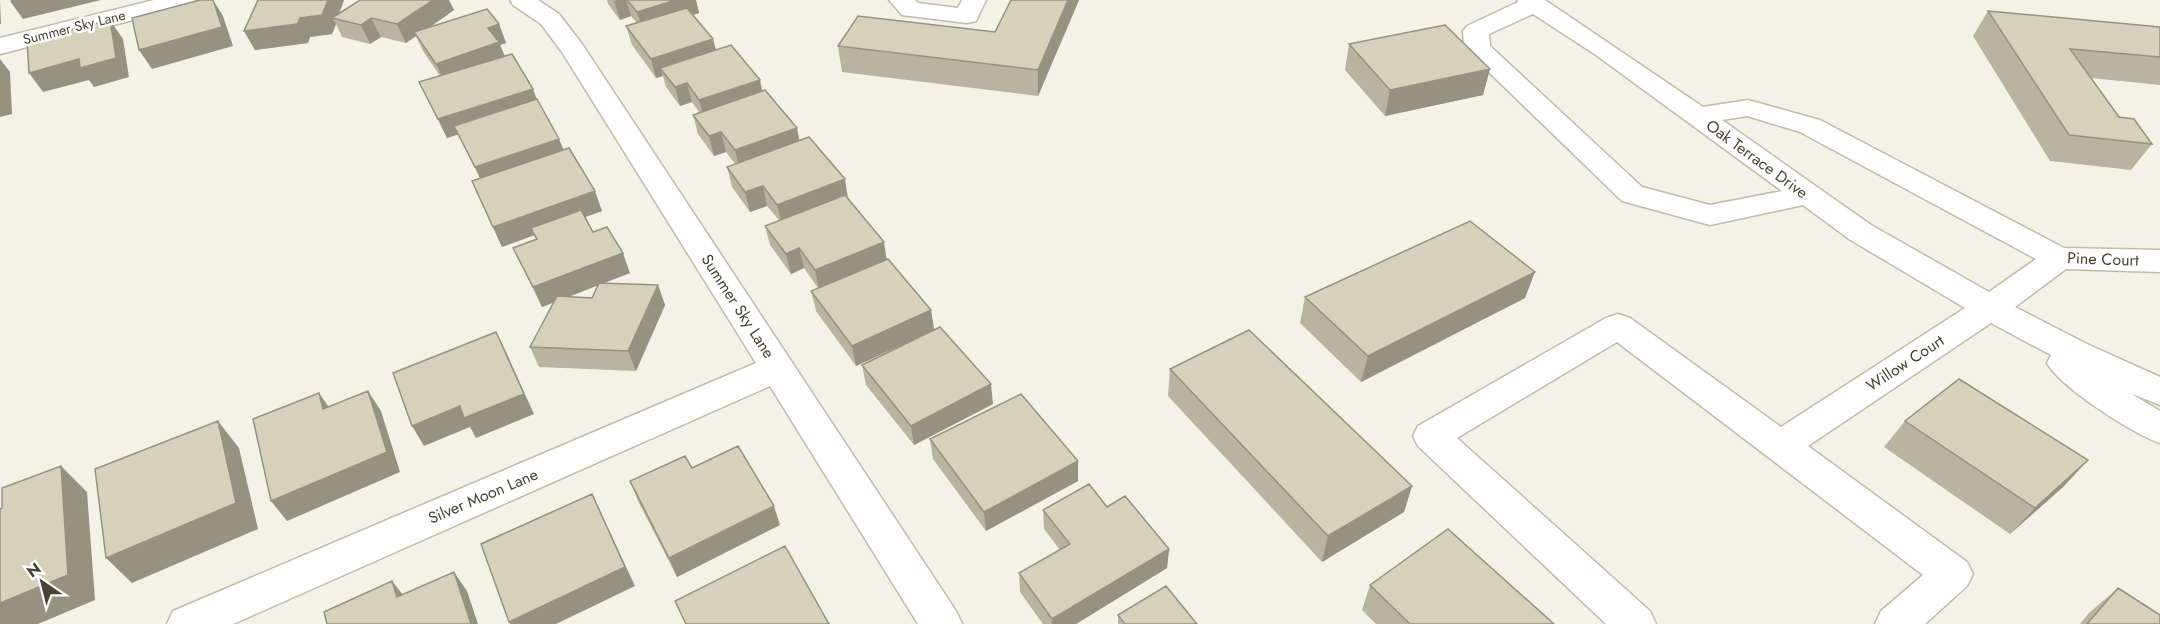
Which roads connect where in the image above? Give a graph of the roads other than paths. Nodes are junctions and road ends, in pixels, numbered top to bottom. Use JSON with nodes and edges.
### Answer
{"nodes":[{"id":1,"x":183,"y":0,"type":"edge"},
{"id":2,"x":522,"y":0,"type":"edge"},
{"id":3,"x":901,"y":0,"type":"edge"},
{"id":4,"x":974,"y":0,"type":"edge"},
{"id":5,"x":1531,"y":2,"type":"edge"},
{"id":6,"x":0,"y":46,"type":"edge"},
{"id":7,"x":1698,"y":116,"type":"junction"},
{"id":8,"x":1807,"y":195,"type":"junction"},
{"id":9,"x":2059,"y":258,"type":"junction"},
{"id":10,"x":2160,"y":261,"type":"edge"},
{"id":11,"x":1990,"y":309,"type":"junction"},
{"id":12,"x":778,"y":368,"type":"junction"},
{"id":13,"x":2160,"y":392,"type":"edge"},
{"id":14,"x":2160,"y":429,"type":"edge"},
{"id":15,"x":1781,"y":445,"type":"junction"},
{"id":16,"x":188,"y":624,"type":"edge"},
{"id":17,"x":941,"y":624,"type":"edge"},
{"id":18,"x":1635,"y":624,"type":"edge"},
{"id":19,"x":1896,"y":624,"type":"edge"}],
"edges":[{"from":1,"to":6,"type":"street","name":"Summer Sky Lane"},
{"from":2,"to":12,"type":"street","name":"Summer Sky Lane"},
{"from":3,"to":4,"type":"street"},
{"from":5,"to":7,"type":"street","name":"Oak Terrace Drive"},
{"from":5,"to":8,"type":"street"},
{"from":7,"to":8,"type":"street","name":"Oak Terrace Drive"},
{"from":7,"to":9,"type":"street"},
{"from":8,"to":11,"type":"street","name":"Oak Terrace Drive"},
{"from":9,"to":10,"type":"street","name":"Pine Court"},
{"from":9,"to":11,"type":"street","name":"Pine Court"},
{"from":11,"to":13,"type":"street","name":"Oak Terrace Drive"},
{"from":11,"to":14,"type":"street","name":"Oak Terrace Drive"},
{"from":11,"to":15,"type":"street","name":"Willow Court"},
{"from":12,"to":16,"type":"street","name":"Silver Moon Lane"},
{"from":12,"to":17,"type":"street","name":"Summer Sky Lane"},
{"from":15,"to":18,"type":"street"},
{"from":15,"to":19,"type":"street"}]}
